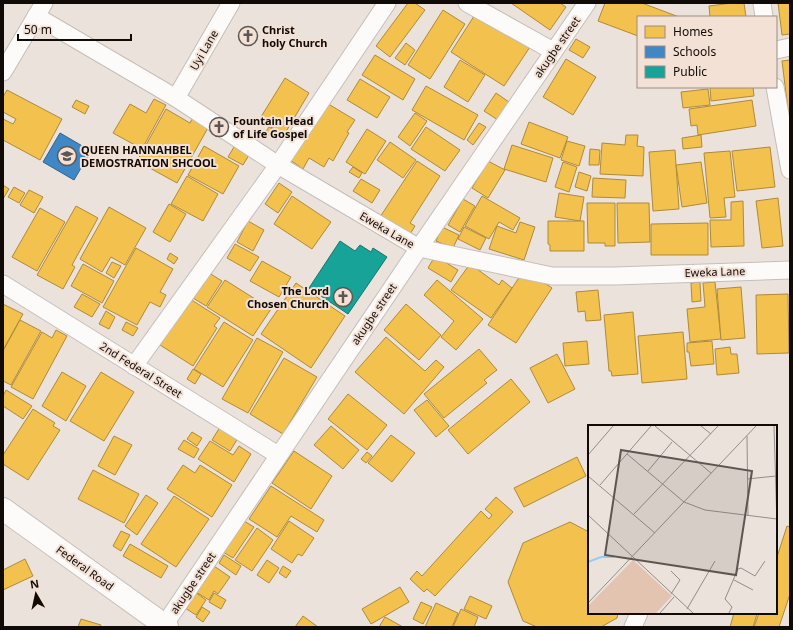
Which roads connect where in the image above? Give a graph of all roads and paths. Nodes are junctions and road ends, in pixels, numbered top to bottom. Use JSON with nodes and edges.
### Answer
{"nodes":[{"id":1,"x":231,"y":3,"type":"edge"},
{"id":2,"x":386,"y":3,"type":"edge"},
{"id":3,"x":467,"y":3,"type":"edge"},
{"id":4,"x":587,"y":3,"type":"edge"},
{"id":5,"x":762,"y":3,"type":"edge"},
{"id":6,"x":40,"y":10,"type":"edge"},
{"id":7,"x":764,"y":16,"type":"edge"},
{"id":8,"x":790,"y":47,"type":"edge"},
{"id":9,"x":777,"y":50,"type":"edge"},
{"id":10,"x":553,"y":51,"type":"junction"},
{"id":11,"x":3,"y":72,"type":"edge"},
{"id":12,"x":775,"y":88,"type":"edge"},
{"id":13,"x":176,"y":98,"type":"junction"},
{"id":14,"x":278,"y":166,"type":"junction"},
{"id":15,"x":790,"y":170,"type":"edge"},
{"id":16,"x":418,"y":248,"type":"junction"},
{"id":17,"x":790,"y":270,"type":"edge"},
{"id":18,"x":3,"y":284,"type":"edge"},
{"id":19,"x":134,"y":366,"type":"junction"},
{"id":20,"x":278,"y":455,"type":"junction"},
{"id":21,"x":3,"y":509,"type":"edge"},
{"id":22,"x":639,"y":614,"type":"edge"},
{"id":23,"x":165,"y":626,"type":"edge"},
{"id":24,"x":634,"y":627,"type":"edge"}],
"edges":[{"from":1,"to":13,"type":"street","name":"Uyi Lane"},
{"from":2,"to":14,"type":"street"},
{"from":3,"to":10,"type":"street"},
{"from":4,"to":10,"type":"street","name":"akugbe street"},
{"from":5,"to":7,"type":"street"},
{"from":6,"to":11,"type":"street"},
{"from":6,"to":13,"type":"street","name":"Eweka Lane"},
{"from":8,"to":9,"type":"street"},
{"from":10,"to":16,"type":"street","name":"akugbe street"},
{"from":12,"to":15,"type":"street"},
{"from":13,"to":14,"type":"street","name":"Eweka Lane"},
{"from":14,"to":16,"type":"street","name":"Eweka Lane"},
{"from":14,"to":19,"type":"street"},
{"from":16,"to":17,"type":"street","name":"Eweka Lane"},
{"from":16,"to":20,"type":"street","name":"akugbe street"},
{"from":18,"to":19,"type":"street","name":"2nd Federal Street"},
{"from":19,"to":20,"type":"street","name":"2nd Federal Street"},
{"from":20,"to":23,"type":"street","name":"akugbe street"},
{"from":21,"to":23,"type":"street","name":"Federal Road"},
{"from":22,"to":24,"type":"street"}]}
